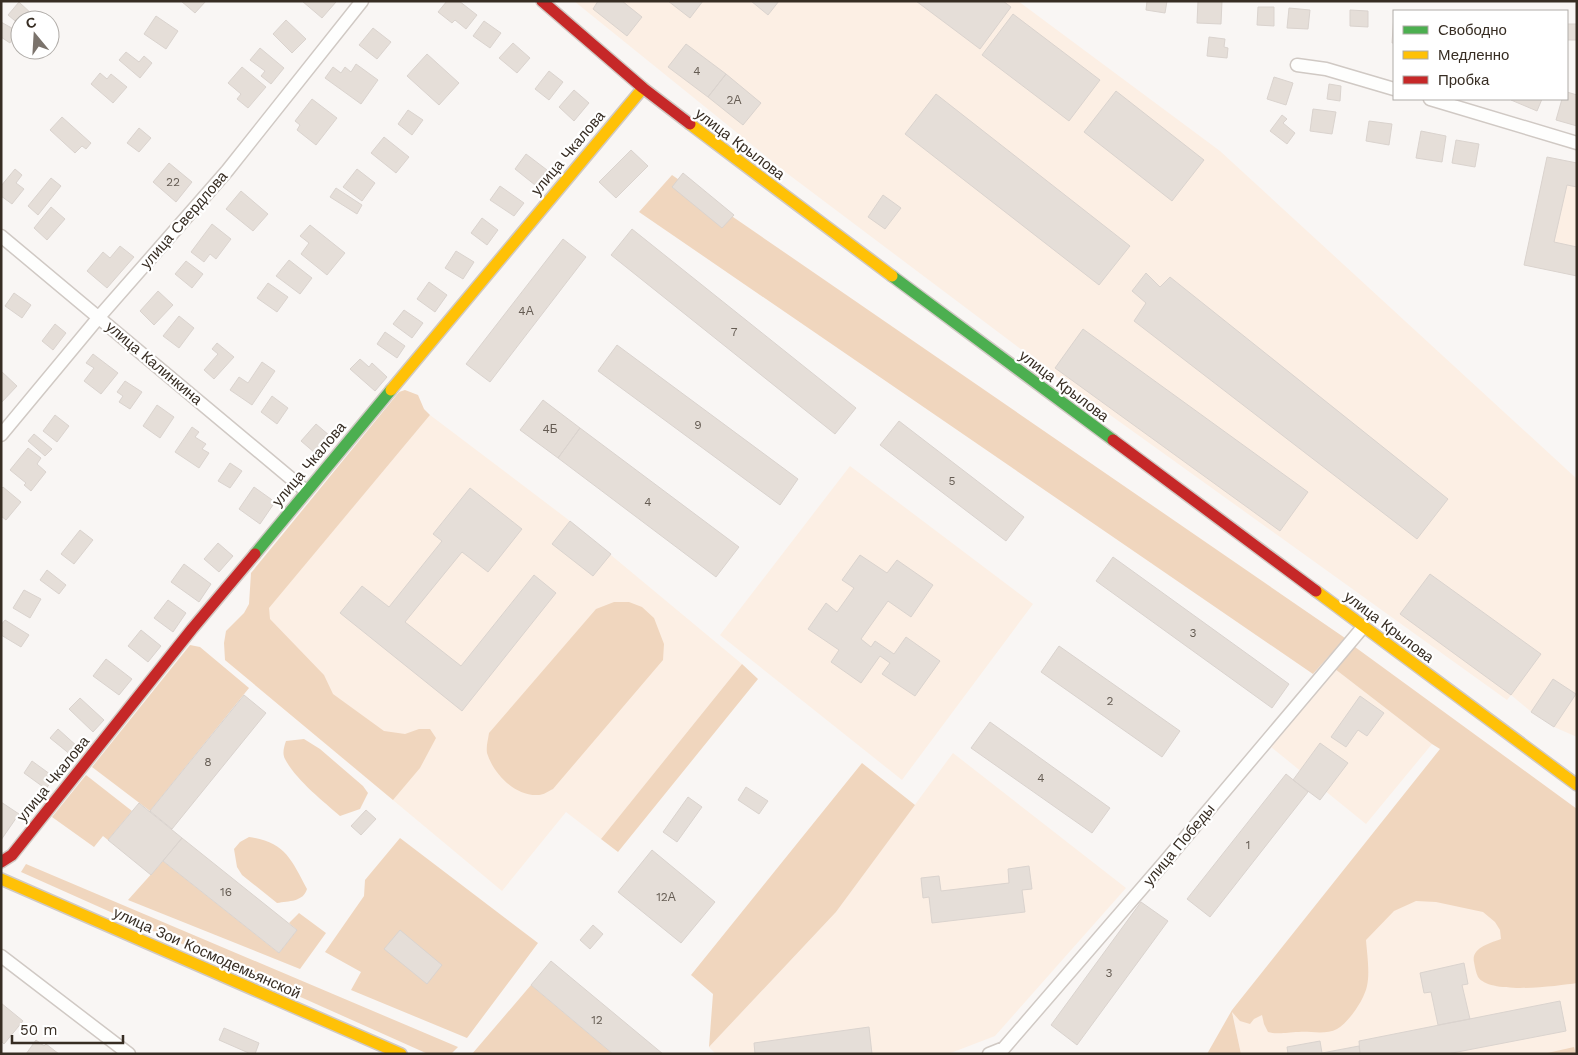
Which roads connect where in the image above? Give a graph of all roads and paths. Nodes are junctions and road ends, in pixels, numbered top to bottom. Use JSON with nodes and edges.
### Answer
{"nodes":[{"id":1,"x":362,"y":1,"type":"edge"},
{"id":2,"x":542,"y":1,"type":"edge"},
{"id":3,"x":1297,"y":65,"type":"dead end"},
{"id":4,"x":643,"y":88,"type":"junction"},
{"id":5,"x":1393,"y":89,"type":"edge"},
{"id":6,"x":1433,"y":100,"type":"edge"},
{"id":7,"x":1577,"y":143,"type":"edge"},
{"id":8,"x":1,"y":236,"type":"edge"},
{"id":9,"x":99,"y":317,"type":"junction"},
{"id":10,"x":1,"y":435,"type":"edge"},
{"id":11,"x":306,"y":491,"type":"junction"},
{"id":12,"x":1363,"y":627,"type":"junction"},
{"id":13,"x":1577,"y":785,"type":"edge"},
{"id":14,"x":1,"y":862,"type":"edge"},
{"id":15,"x":1,"y":878,"type":"edge"},
{"id":16,"x":1,"y":956,"type":"edge"},
{"id":17,"x":129,"y":1054,"type":"edge"},
{"id":18,"x":401,"y":1054,"type":"edge"},
{"id":19,"x":989,"y":1054,"type":"edge"}],
"edges":[{"from":1,"to":9,"type":"street","name":"улица Свердлова"},
{"from":2,"to":4,"type":"street","name":"улица Крылова"},
{"from":3,"to":5,"type":"street"},
{"from":4,"to":11,"type":"street","name":"улица Чкалова"},
{"from":4,"to":12,"type":"street","name":"улица Крылова"},
{"from":6,"to":7,"type":"street"},
{"from":8,"to":9,"type":"street","name":"улица Калинкина"},
{"from":9,"to":10,"type":"street","name":"улица Свердлова"},
{"from":9,"to":11,"type":"street","name":"улица Калинкина"},
{"from":11,"to":14,"type":"street","name":"улица Чкалова"},
{"from":12,"to":13,"type":"street","name":"улица Крылова"},
{"from":12,"to":19,"type":"street","name":"улица Победы"},
{"from":15,"to":18,"type":"street","name":"улица Зои Космодемьянской"},
{"from":16,"to":17,"type":"street"}]}
